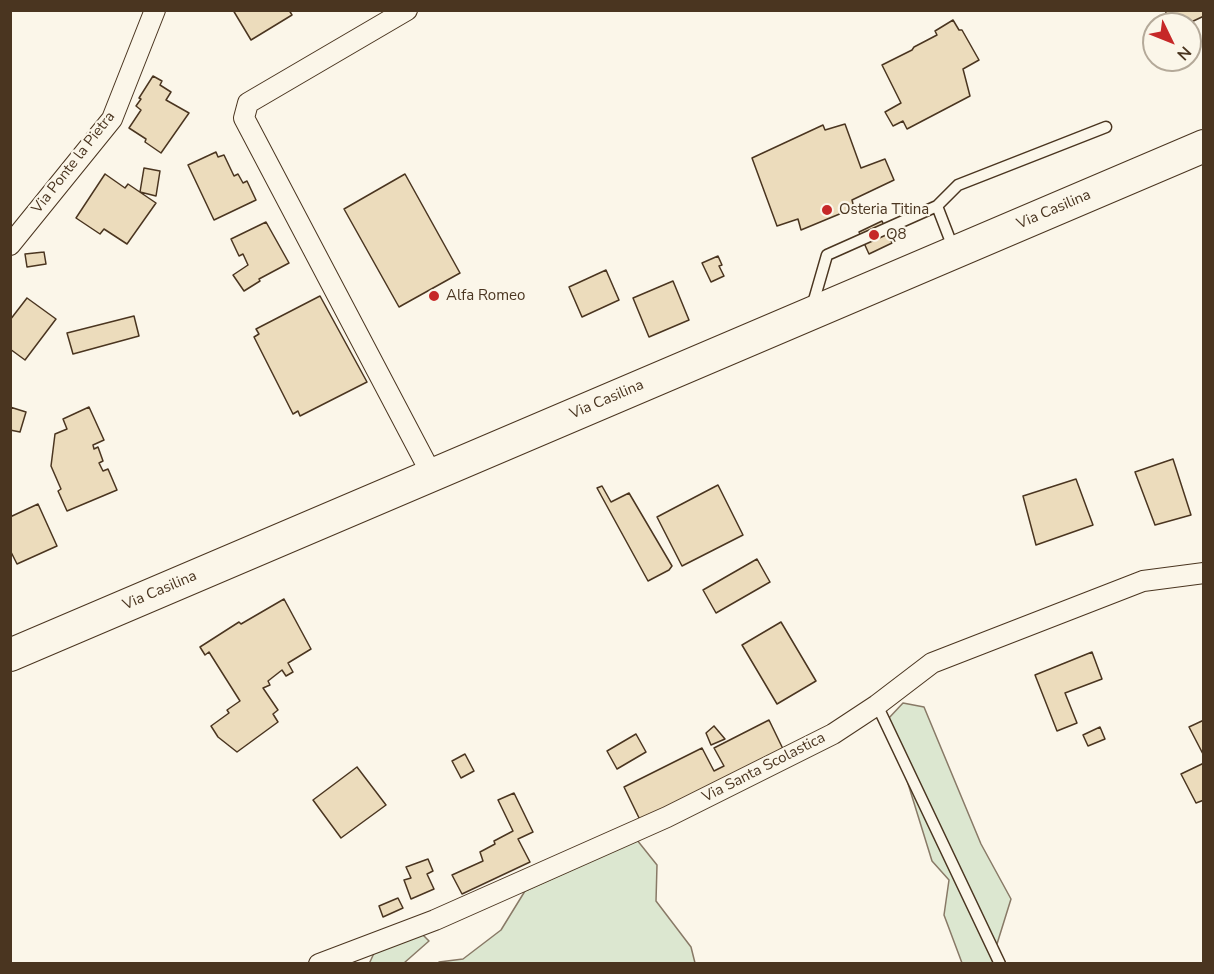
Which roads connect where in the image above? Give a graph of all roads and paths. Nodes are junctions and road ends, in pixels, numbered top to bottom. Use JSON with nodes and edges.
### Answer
{"nodes":[{"id":1,"x":155,"y":10,"type":"edge"},
{"id":2,"x":407,"y":10,"type":"edge"},
{"id":3,"x":1106,"y":127,"type":"dead end"},
{"id":4,"x":1203,"y":146,"type":"edge"},
{"id":5,"x":937,"y":206,"type":"junction"},
{"id":6,"x":10,"y":245,"type":"edge"},
{"id":7,"x":955,"y":253,"type":"junction"},
{"id":8,"x":810,"y":314,"type":"junction"},
{"id":9,"x":432,"y":475,"type":"junction"},
{"id":10,"x":1203,"y":573,"type":"edge"},
{"id":11,"x":10,"y":655,"type":"edge"},
{"id":12,"x":878,"y":705,"type":"junction"},
{"id":13,"x":320,"y":963,"type":"edge"},
{"id":14,"x":1000,"y":963,"type":"edge"}],
"edges":[{"from":1,"to":6,"type":"street","name":"Via Ponte la Pietra"},
{"from":2,"to":9,"type":"street"},
{"from":3,"to":5,"type":"lane"},
{"from":4,"to":7,"type":"main road","name":"Via Casilina"},
{"from":5,"to":7,"type":"lane"},
{"from":5,"to":8,"type":"lane"},
{"from":7,"to":8,"type":"main road","name":"Via Casilina"},
{"from":8,"to":9,"type":"main road","name":"Via Casilina"},
{"from":9,"to":11,"type":"main road","name":"Via Casilina"},
{"from":10,"to":12,"type":"street","name":"Via Santa Scolastica"},
{"from":12,"to":13,"type":"street","name":"Via Santa Scolastica"},
{"from":12,"to":14,"type":"lane"}]}
